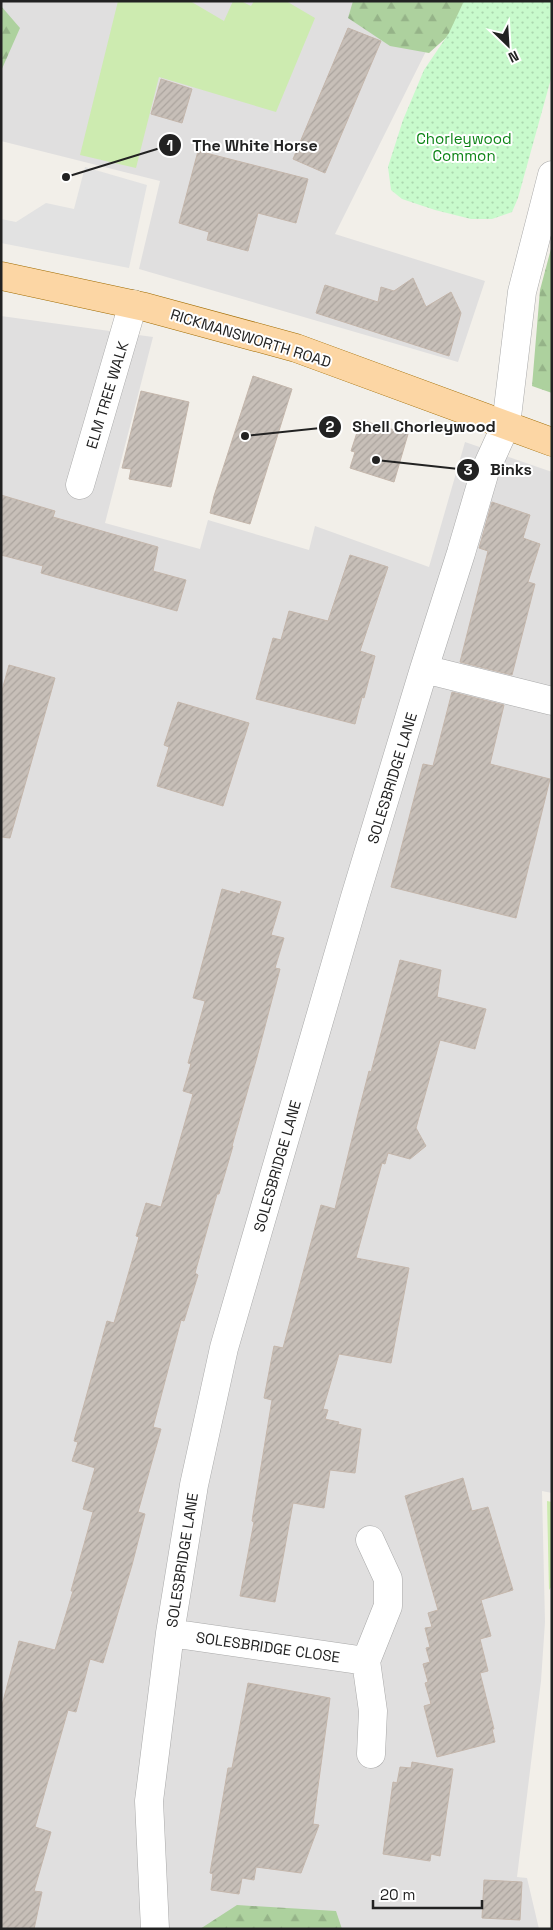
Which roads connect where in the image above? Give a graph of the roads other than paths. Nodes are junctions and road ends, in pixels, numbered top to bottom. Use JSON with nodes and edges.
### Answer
{"nodes":[{"id":1,"x":552,"y":175,"type":"edge"},
{"id":2,"x":1,"y":276,"type":"edge"},
{"id":3,"x":133,"y":304,"type":"junction"},
{"id":4,"x":506,"y":425,"type":"junction"},
{"id":5,"x":552,"y":442,"type":"edge"},
{"id":6,"x":80,"y":485,"type":"dead end"},
{"id":7,"x":424,"y":669,"type":"junction"},
{"id":8,"x":552,"y":701,"type":"edge"},
{"id":9,"x":370,"y":1540,"type":"dead end"},
{"id":10,"x":170,"y":1633,"type":"junction"},
{"id":11,"x":366,"y":1661,"type":"junction"},
{"id":12,"x":372,"y":1754,"type":"dead end"},
{"id":13,"x":155,"y":1929,"type":"edge"}],
"edges":[{"from":1,"to":4,"type":"street","name":"SOLESBRIDGE LANE"},
{"from":2,"to":3,"type":"main road","name":"RICKMANSWORTH ROAD"},
{"from":3,"to":4,"type":"main road","name":"RICKMANSWORTH ROAD"},
{"from":3,"to":6,"type":"street","name":"ELM TREE WALK"},
{"from":4,"to":5,"type":"main road","name":"RICKMANSWORTH ROAD"},
{"from":4,"to":7,"type":"street","name":"SOLESBRIDGE LANE"},
{"from":7,"to":8,"type":"street"},
{"from":7,"to":10,"type":"street","name":"SOLESBRIDGE LANE"},
{"from":9,"to":11,"type":"street"},
{"from":10,"to":11,"type":"street","name":"SOLESBRIDGE CLOSE"},
{"from":10,"to":13,"type":"street","name":"SOLESBRIDGE LANE"},
{"from":11,"to":12,"type":"street"}]}
